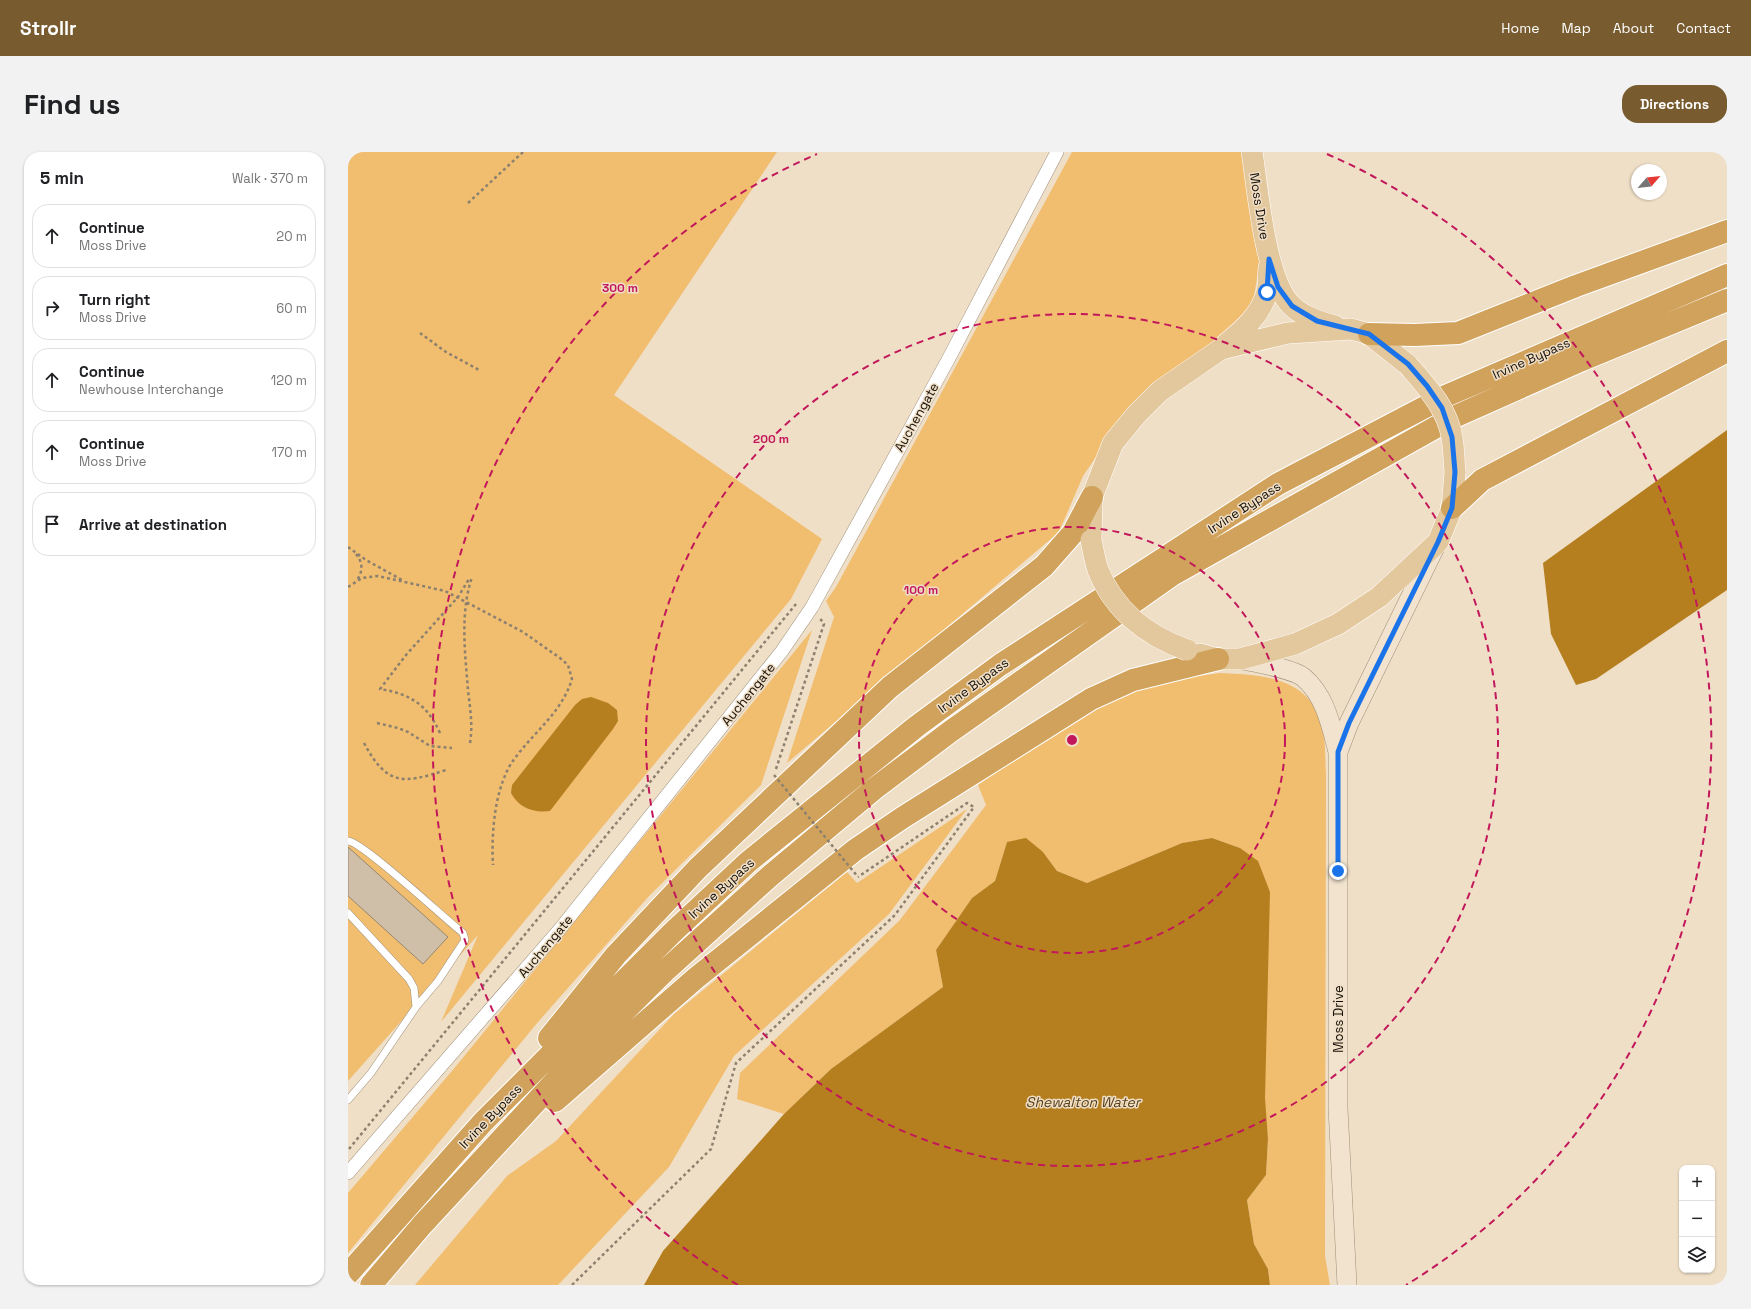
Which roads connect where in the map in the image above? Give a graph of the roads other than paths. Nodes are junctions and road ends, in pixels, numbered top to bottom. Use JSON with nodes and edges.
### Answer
{"nodes":[{"id":1,"x":1057,"y":152,"type":"edge"},
{"id":2,"x":1252,"y":152,"type":"edge"},
{"id":3,"x":1727,"y":231,"type":"edge"},
{"id":4,"x":1269,"y":259,"type":"junction"},
{"id":5,"x":1727,"y":275,"type":"edge"},
{"id":6,"x":1727,"y":300,"type":"edge"},
{"id":7,"x":1360,"y":332,"type":"junction"},
{"id":8,"x":1221,"y":349,"type":"junction"},
{"id":9,"x":1727,"y":351,"type":"edge"},
{"id":10,"x":1092,"y":497,"type":"junction"},
{"id":11,"x":1452,"y":508,"type":"junction"},
{"id":12,"x":1438,"y":542,"type":"junction"},
{"id":13,"x":1218,"y":659,"type":"junction"},
{"id":14,"x":1240,"y":660,"type":"junction"},
{"id":15,"x":1338,"y":752,"type":"junction"},
{"id":16,"x":348,"y":841,"type":"edge"},
{"id":17,"x":348,"y":913,"type":"edge"},
{"id":18,"x":416,"y":1007,"type":"junction"},
{"id":19,"x":348,"y":1100,"type":"edge"},
{"id":20,"x":482,"y":1122,"type":"junction"},
{"id":21,"x":348,"y":1173,"type":"edge"},
{"id":22,"x":422,"y":1225,"type":"junction"},
{"id":23,"x":348,"y":1274,"type":"edge"},
{"id":24,"x":371,"y":1285,"type":"edge"},
{"id":25,"x":1347,"y":1285,"type":"edge"}],
"edges":[{"from":1,"to":21,"type":"street","name":"Auchengate"},
{"from":2,"to":4,"type":"main road","name":"Moss Drive"},
{"from":3,"to":7,"type":"highway"},
{"from":4,"to":7,"type":"main road","name":"Moss Drive"},
{"from":4,"to":8,"type":"main road","name":"Moss Drive"},
{"from":5,"to":20,"type":"highway","name":"Irvine Bypass"},
{"from":6,"to":22,"type":"highway","name":"Irvine Bypass"},
{"from":7,"to":8,"type":"main road"},
{"from":7,"to":11,"type":"main road","bridge":true},
{"from":8,"to":10,"type":"main road"},
{"from":9,"to":11,"type":"highway"},
{"from":10,"to":13,"type":"main road","bridge":true},
{"from":10,"to":20,"type":"highway"},
{"from":11,"to":12,"type":"main road"},
{"from":12,"to":14,"type":"main road"},
{"from":12,"to":15,"type":"main road","name":"Moss Drive"},
{"from":13,"to":14,"type":"main road"},
{"from":13,"to":22,"type":"highway"},
{"from":14,"to":15,"type":"main road","name":"Moss Drive"},
{"from":15,"to":25,"type":"main road","name":"Moss Drive"},
{"from":16,"to":18,"type":"lane"},
{"from":17,"to":18,"type":"lane"},
{"from":18,"to":19,"type":"lane"},
{"from":20,"to":23,"type":"highway","name":"Irvine Bypass"},
{"from":22,"to":24,"type":"highway","name":"Irvine Bypass"}]}
